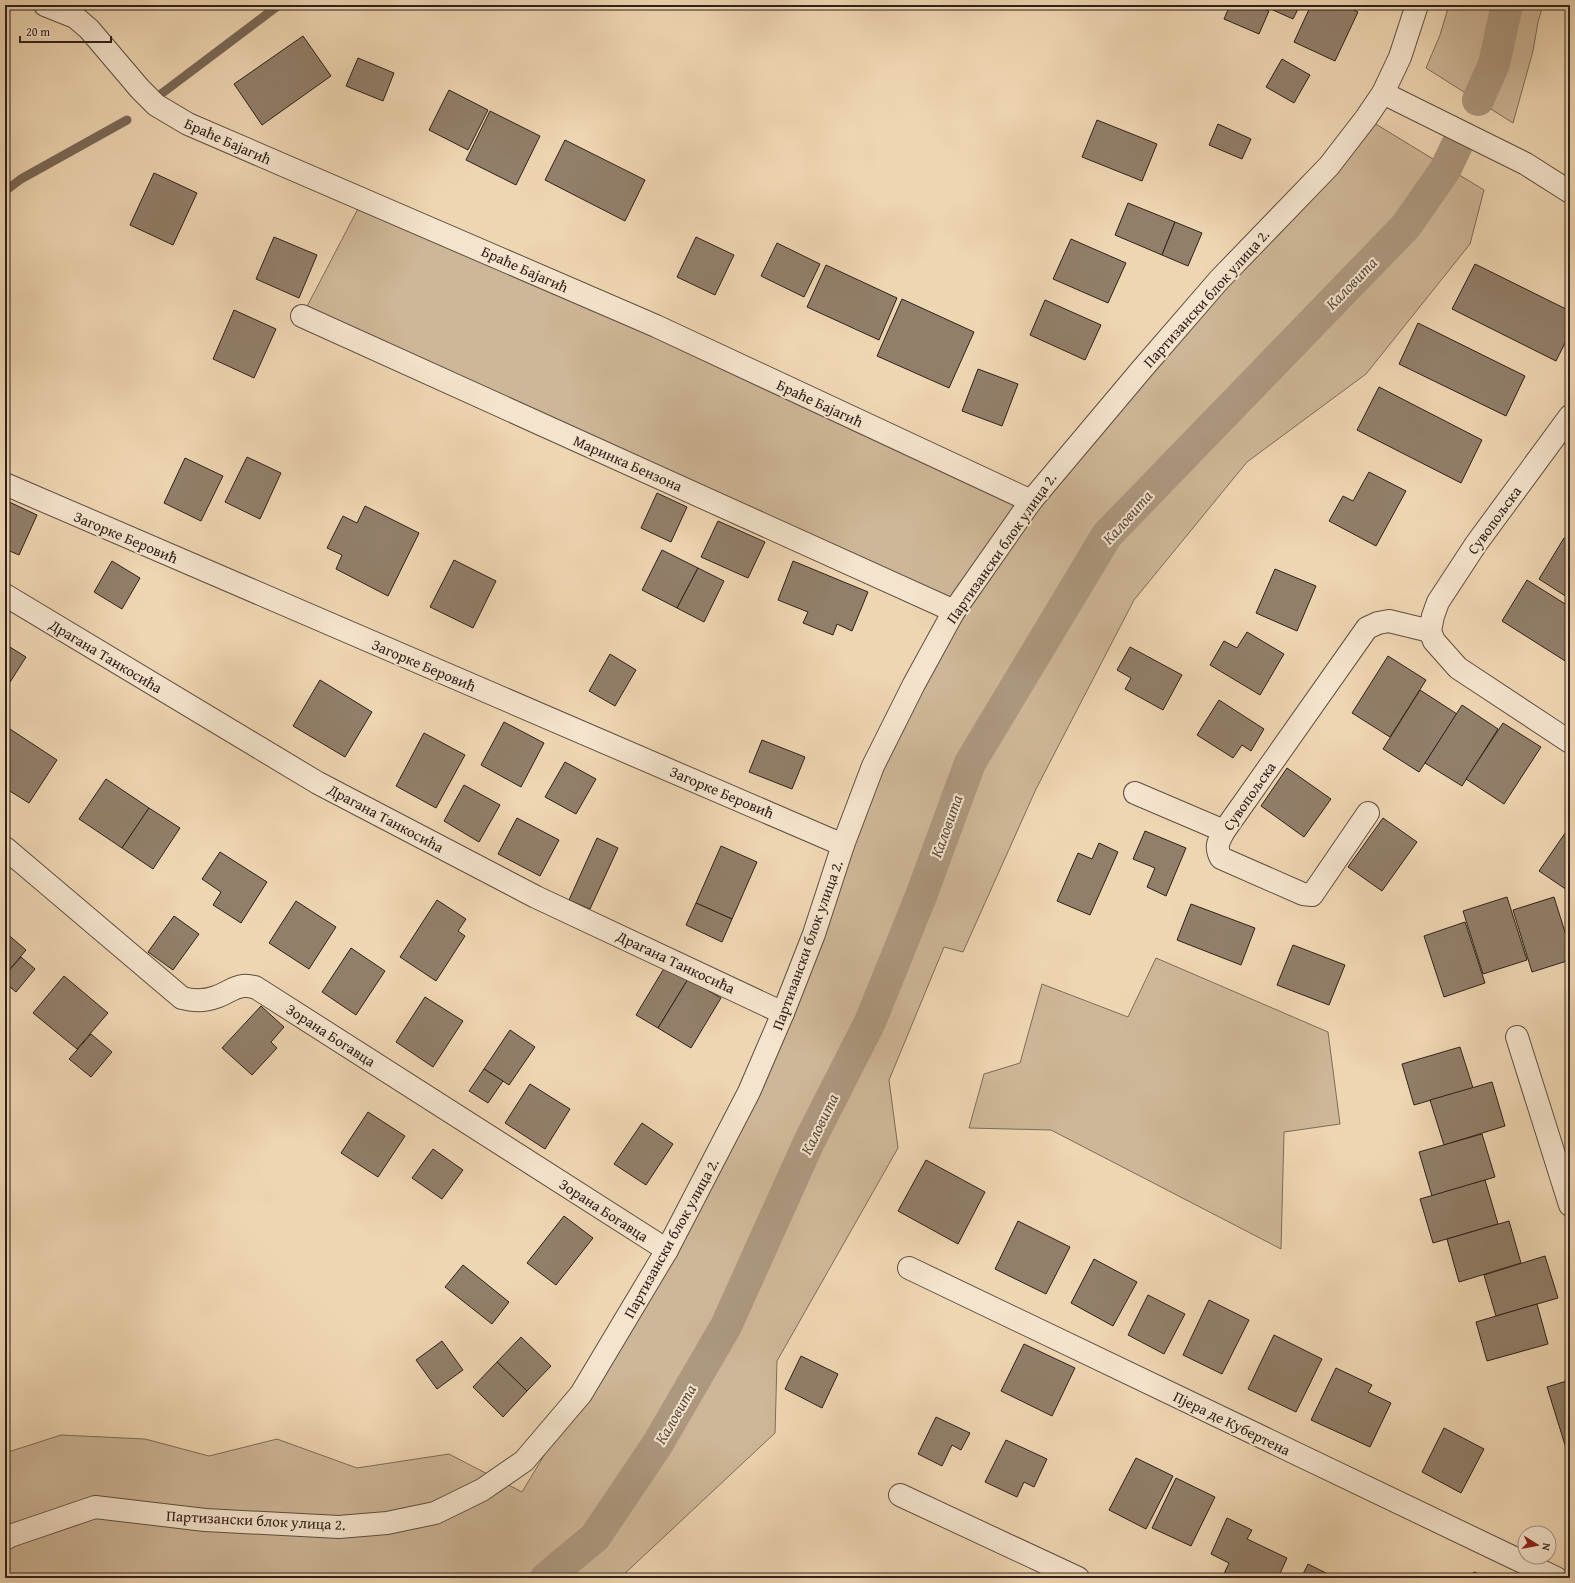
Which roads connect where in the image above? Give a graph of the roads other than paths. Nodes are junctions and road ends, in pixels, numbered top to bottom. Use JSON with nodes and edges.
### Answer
{"nodes":[{"id":1,"x":45,"y":5,"type":"edge"},
{"id":2,"x":1417,"y":5,"type":"edge"},
{"id":3,"x":1383,"y":93,"type":"junction"},
{"id":4,"x":1570,"y":192,"type":"edge"},
{"id":5,"x":302,"y":316,"type":"dead end"},
{"id":6,"x":1570,"y":416,"type":"edge"},
{"id":7,"x":5,"y":484,"type":"edge"},
{"id":8,"x":1031,"y":501,"type":"junction"},
{"id":9,"x":5,"y":595,"type":"edge"},
{"id":10,"x":954,"y":611,"type":"junction"},
{"id":11,"x":1430,"y":631,"type":"junction"},
{"id":12,"x":1570,"y":742,"type":"edge"},
{"id":13,"x":1135,"y":793,"type":"dead end"},
{"id":14,"x":1368,"y":813,"type":"dead end"},
{"id":15,"x":1224,"y":831,"type":"junction"},
{"id":16,"x":843,"y":845,"type":"junction"},
{"id":17,"x":5,"y":848,"type":"edge"},
{"id":18,"x":783,"y":1012,"type":"junction"},
{"id":19,"x":1517,"y":1037,"type":"dead end"},
{"id":20,"x":1566,"y":1180,"type":"edge"},
{"id":21,"x":1570,"y":1205,"type":"edge"},
{"id":22,"x":666,"y":1250,"type":"junction"},
{"id":23,"x":909,"y":1268,"type":"dead end"},
{"id":24,"x":900,"y":1495,"type":"dead end"},
{"id":25,"x":5,"y":1539,"type":"edge"},
{"id":26,"x":1078,"y":1578,"type":"edge"},
{"id":27,"x":1556,"y":1578,"type":"edge"}],
"edges":[{"from":1,"to":8,"type":"street","name":"Браће Бајагић"},
{"from":2,"to":3,"type":"street","name":"Партизански блок улица 2."},
{"from":3,"to":4,"type":"street"},
{"from":3,"to":8,"type":"street","name":"Партизански блок улица 2."},
{"from":5,"to":10,"type":"street","name":"Маринка Бензона"},
{"from":6,"to":11,"type":"street","name":"Сувопољска"},
{"from":7,"to":16,"type":"street","name":"Загорке Беровић"},
{"from":8,"to":10,"type":"street","name":"Партизански блок улица 2."},
{"from":9,"to":18,"type":"street","name":"Драгана Танкосића"},
{"from":10,"to":16,"type":"street","name":"Партизански блок улица 2."},
{"from":11,"to":12,"type":"street"},
{"from":11,"to":15,"type":"street","name":"Сувопољска"},
{"from":13,"to":15,"type":"street"},
{"from":14,"to":15,"type":"street","name":"Сувопољска"},
{"from":16,"to":18,"type":"street","name":"Партизански блок улица 2."},
{"from":17,"to":22,"type":"street","name":"Зорана Богавца"},
{"from":18,"to":22,"type":"street","name":"Партизански блок улица 2."},
{"from":19,"to":20,"type":"street"},
{"from":20,"to":21,"type":"street"},
{"from":22,"to":25,"type":"street","name":"Партизански блок улица 2."},
{"from":23,"to":27,"type":"street","name":"Пјера де Кубертена"},
{"from":24,"to":26,"type":"street"}]}
